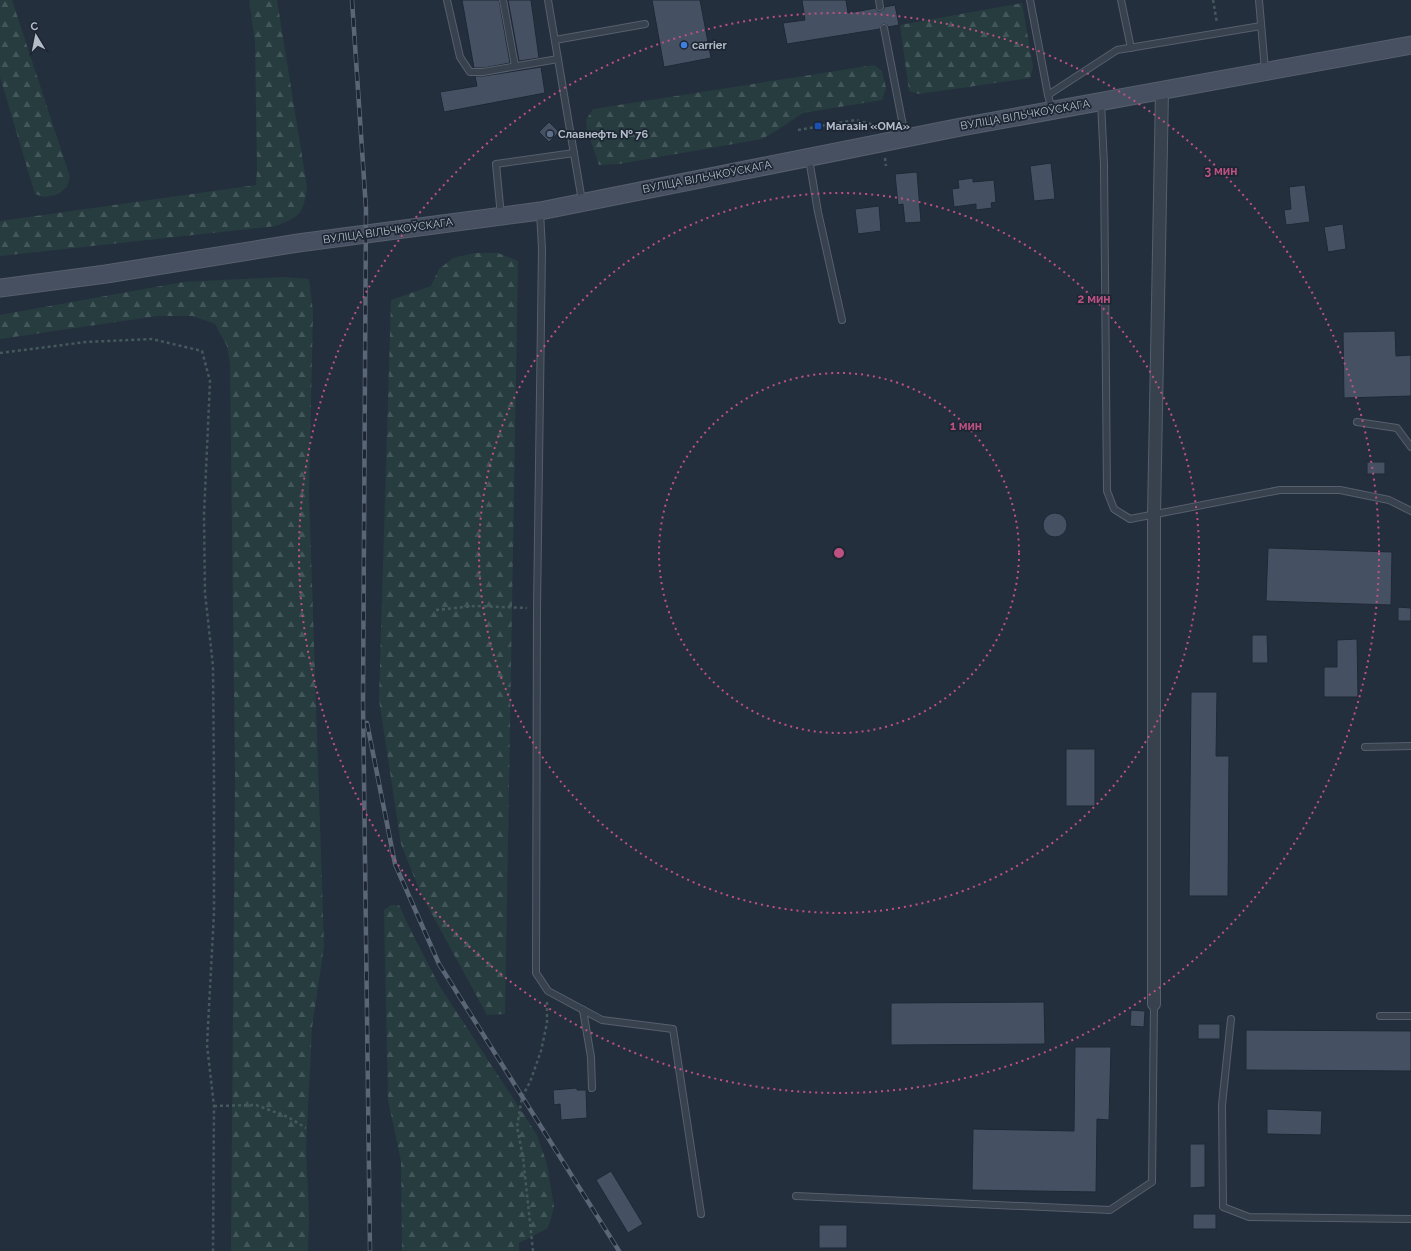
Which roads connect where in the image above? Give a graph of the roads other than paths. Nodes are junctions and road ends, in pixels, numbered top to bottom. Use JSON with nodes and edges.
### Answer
{"nodes":[{"id":1,"x":447,"y":0,"type":"edge"},
{"id":2,"x":503,"y":0,"type":"edge"},
{"id":3,"x":548,"y":0,"type":"edge"},
{"id":4,"x":879,"y":0,"type":"edge"},
{"id":5,"x":1030,"y":0,"type":"edge"},
{"id":6,"x":1121,"y":0,"type":"edge"},
{"id":7,"x":1259,"y":0,"type":"edge"},
{"id":8,"x":880,"y":7,"type":"dead end"},
{"id":9,"x":645,"y":24,"type":"dead end"},
{"id":10,"x":1261,"y":26,"type":"junction"},
{"id":11,"x":884,"y":28,"type":"dead end"},
{"id":12,"x":555,"y":40,"type":"junction"},
{"id":13,"x":1411,"y":45,"type":"edge"},
{"id":14,"x":1131,"y":48,"type":"junction"},
{"id":15,"x":558,"y":59,"type":"junction"},
{"id":16,"x":514,"y":66,"type":"junction"},
{"id":17,"x":1266,"y":72,"type":"junction"},
{"id":18,"x":1162,"y":91,"type":"junction"},
{"id":19,"x":1101,"y":102,"type":"junction"},
{"id":20,"x":1050,"y":103,"type":"junction"},
{"id":21,"x":906,"y":138,"type":"junction"},
{"id":22,"x":574,"y":153,"type":"junction"},
{"id":23,"x":808,"y":157,"type":"junction"},
{"id":24,"x":583,"y":202,"type":"junction"},
{"id":25,"x":540,"y":211,"type":"junction"},
{"id":26,"x":501,"y":216,"type":"junction"},
{"id":27,"x":0,"y":288,"type":"edge"},
{"id":28,"x":842,"y":320,"type":"dead end"},
{"id":29,"x":1357,"y":422,"type":"dead end"},
{"id":30,"x":1411,"y":447,"type":"edge"},
{"id":31,"x":1411,"y":511,"type":"edge"},
{"id":32,"x":1154,"y":515,"type":"junction"},
{"id":33,"x":1411,"y":746,"type":"edge"},
{"id":34,"x":1365,"y":747,"type":"dead end"},
{"id":35,"x":1154,"y":1004,"type":"joint"},
{"id":36,"x":583,"y":1010,"type":"junction"},
{"id":37,"x":1380,"y":1016,"type":"dead end"},
{"id":38,"x":1411,"y":1016,"type":"edge"},
{"id":39,"x":1231,"y":1019,"type":"dead end"},
{"id":40,"x":592,"y":1088,"type":"dead end"},
{"id":41,"x":796,"y":1196,"type":"dead end"},
{"id":42,"x":701,"y":1214,"type":"dead end"},
{"id":43,"x":1411,"y":1218,"type":"edge"}],
"edges":[{"from":1,"to":16,"type":"lane"},
{"from":2,"to":16,"type":"lane"},
{"from":3,"to":12,"type":"lane"},
{"from":4,"to":8,"type":"lane"},
{"from":5,"to":20,"type":"lane"},
{"from":6,"to":14,"type":"lane"},
{"from":7,"to":10,"type":"lane"},
{"from":9,"to":12,"type":"lane"},
{"from":10,"to":14,"type":"lane"},
{"from":10,"to":17,"type":"lane"},
{"from":11,"to":21,"type":"lane"},
{"from":12,"to":15,"type":"lane"},
{"from":13,"to":17,"type":"main road","name":"ВУЛІЦА ВІЛЬЧКОЎСКАГА"},
{"from":14,"to":20,"type":"lane"},
{"from":15,"to":16,"type":"lane"},
{"from":15,"to":22,"type":"lane"},
{"from":17,"to":18,"type":"main road","name":"ВУЛІЦА ВІЛЬЧКОЎСКАГА"},
{"from":18,"to":19,"type":"main road","name":"ВУЛІЦА ВІЛЬЧКОЎСКАГА"},
{"from":18,"to":32,"type":"street"},
{"from":19,"to":20,"type":"main road","name":"ВУЛІЦА ВІЛЬЧКОЎСКАГА"},
{"from":19,"to":32,"type":"lane"},
{"from":20,"to":21,"type":"main road","name":"ВУЛІЦА ВІЛЬЧКОЎСКАГА"},
{"from":21,"to":23,"type":"main road","name":"ВУЛІЦА ВІЛЬЧКОЎСКАГА"},
{"from":22,"to":24,"type":"lane"},
{"from":22,"to":26,"type":"lane"},
{"from":23,"to":24,"type":"main road","name":"ВУЛІЦА ВІЛЬЧКОЎСКАГА"},
{"from":23,"to":28,"type":"lane"},
{"from":24,"to":25,"type":"main road","name":"ВУЛІЦА ВІЛЬЧКОЎСКАГА"},
{"from":25,"to":26,"type":"main road","name":"ВУЛІЦА ВІЛЬЧКОЎСКАГА"},
{"from":25,"to":36,"type":"lane"},
{"from":26,"to":27,"type":"main road","name":"ВУЛІЦА ВІЛЬЧКОЎСКАГА"},
{"from":29,"to":30,"type":"lane"},
{"from":31,"to":32,"type":"lane"},
{"from":32,"to":35,"type":"street"},
{"from":33,"to":34,"type":"lane"},
{"from":35,"to":41,"type":"lane"},
{"from":36,"to":40,"type":"lane"},
{"from":36,"to":42,"type":"lane"},
{"from":37,"to":38,"type":"lane"},
{"from":39,"to":43,"type":"lane"}]}
